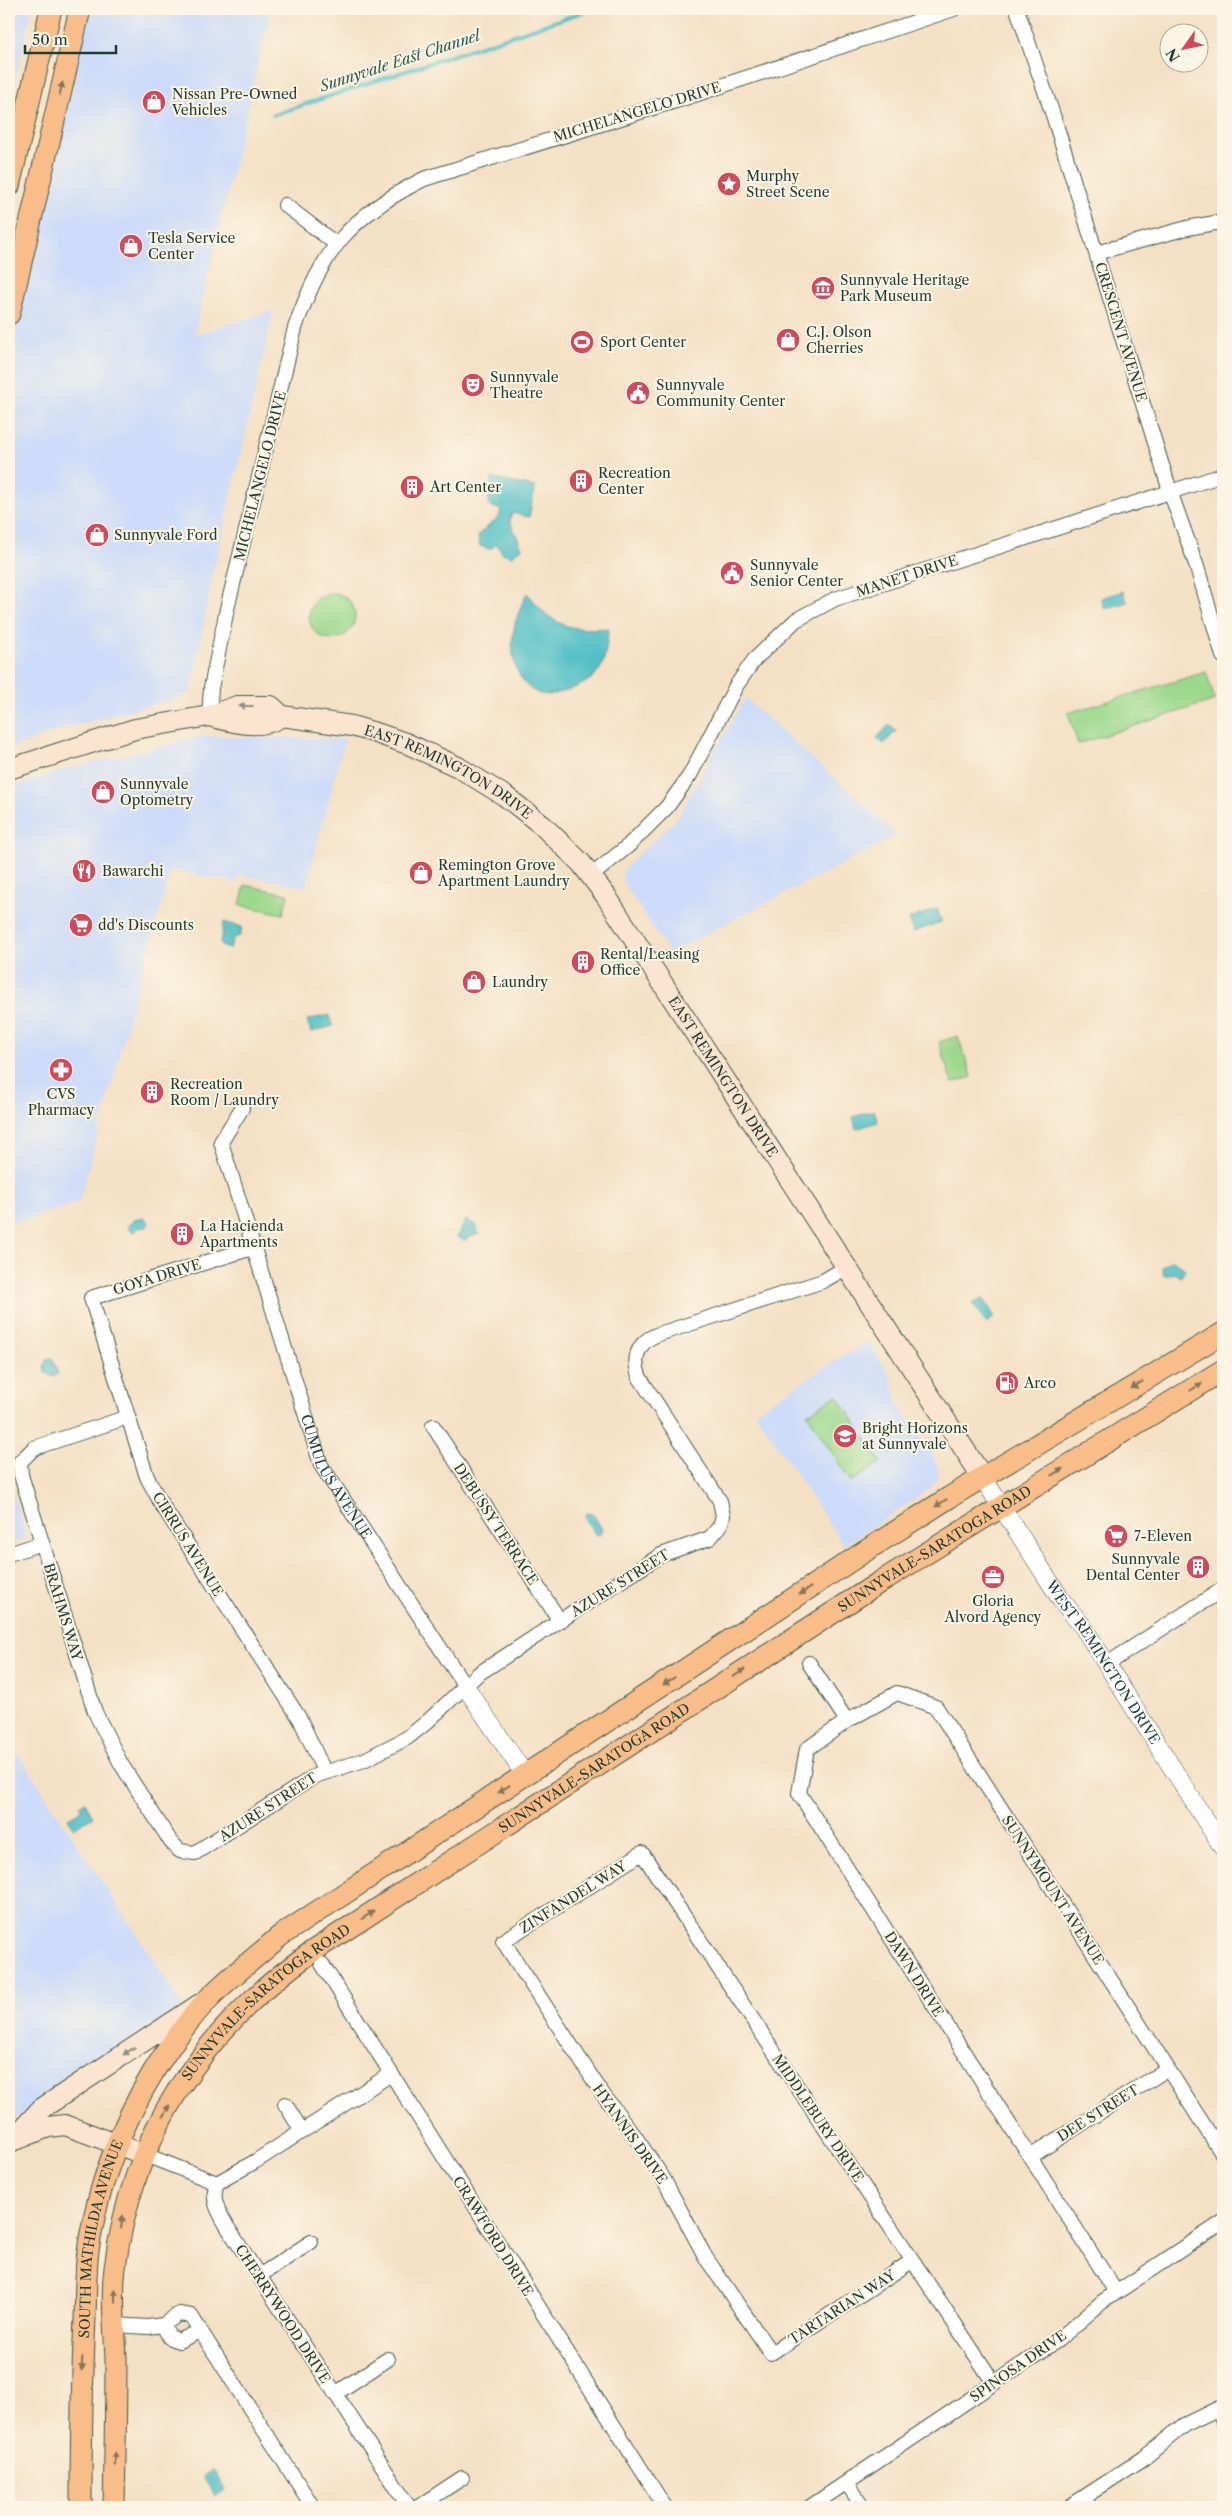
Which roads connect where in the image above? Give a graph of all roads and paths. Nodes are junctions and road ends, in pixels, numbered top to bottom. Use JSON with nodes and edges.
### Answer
{"nodes":[{"id":1,"x":51,"y":9,"type":"edge"},
{"id":2,"x":80,"y":9,"type":"edge"},
{"id":3,"x":954,"y":9,"type":"edge"},
{"id":4,"x":1017,"y":9,"type":"edge"},
{"id":5,"x":54,"y":121,"type":"junction"},
{"id":6,"x":20,"y":134,"type":"junction"},
{"id":7,"x":9,"y":186,"type":"edge"},
{"id":8,"x":37,"y":187,"type":"junction"},
{"id":9,"x":285,"y":205,"type":"dead end"},
{"id":10,"x":1215,"y":223,"type":"dead end"},
{"id":11,"x":336,"y":244,"type":"junction"},
{"id":12,"x":1096,"y":253,"type":"junction"},
{"id":13,"x":9,"y":314,"type":"edge"},
{"id":14,"x":1223,"y":475,"type":"edge"},
{"id":15,"x":1170,"y":490,"type":"junction"},
{"id":16,"x":1223,"y":656,"type":"edge"},
{"id":17,"x":208,"y":716,"type":"junction"},
{"id":18,"x":9,"y":769,"type":"edge"},
{"id":19,"x":591,"y":876,"type":"junction"},
{"id":20,"x":242,"y":1108,"type":"dead end"},
{"id":21,"x":252,"y":1248,"type":"junction"},
{"id":22,"x":847,"y":1267,"type":"junction"},
{"id":23,"x":91,"y":1298,"type":"joint"},
{"id":24,"x":1223,"y":1332,"type":"edge"},
{"id":25,"x":1223,"y":1370,"type":"edge"},
{"id":26,"x":128,"y":1417,"type":"junction"},
{"id":27,"x":433,"y":1426,"type":"dead end"},
{"id":28,"x":983,"y":1478,"type":"junction"},
{"id":29,"x":1001,"y":1506,"type":"junction"},
{"id":30,"x":42,"y":1544,"type":"junction"},
{"id":31,"x":9,"y":1554,"type":"edge"},
{"id":32,"x":1223,"y":1589,"type":"edge"},
{"id":33,"x":560,"y":1621,"type":"junction"},
{"id":34,"x":809,"y":1663,"type":"dead end"},
{"id":35,"x":1107,"y":1664,"type":"junction"},
{"id":36,"x":465,"y":1686,"type":"junction"},
{"id":37,"x":847,"y":1721,"type":"junction"},
{"id":38,"x":324,"y":1771,"type":"junction"},
{"id":39,"x":525,"y":1775,"type":"junction"},
{"id":40,"x":1223,"y":1848,"type":"edge"},
{"id":41,"x":186,"y":1853,"type":"joint"},
{"id":42,"x":642,"y":1853,"type":"joint"},
{"id":43,"x":503,"y":1941,"type":"joint"},
{"id":44,"x":322,"y":1964,"type":"dead end"},
{"id":45,"x":209,"y":1998,"type":"junction"},
{"id":46,"x":1167,"y":2069,"type":"junction"},
{"id":47,"x":391,"y":2074,"type":"junction"},
{"id":48,"x":285,"y":2104,"type":"dead end"},
{"id":49,"x":302,"y":2131,"type":"junction"},
{"id":50,"x":10,"y":2143,"type":"edge"},
{"id":51,"x":117,"y":2145,"type":"junction"},
{"id":52,"x":143,"y":2154,"type":"junction"},
{"id":53,"x":1223,"y":2155,"type":"edge"},
{"id":54,"x":1030,"y":2157,"type":"junction"},
{"id":55,"x":217,"y":2182,"type":"junction"},
{"id":56,"x":1223,"y":2222,"type":"edge"},
{"id":57,"x":311,"y":2242,"type":"dead end"},
{"id":58,"x":912,"y":2261,"type":"junction"},
{"id":59,"x":259,"y":2276,"type":"junction"},
{"id":60,"x":1116,"y":2292,"type":"junction"},
{"id":61,"x":162,"y":2324,"type":"junction"},
{"id":62,"x":115,"y":2325,"type":"junction"},
{"id":63,"x":200,"y":2331,"type":"junction"},
{"id":64,"x":771,"y":2353,"type":"joint"},
{"id":65,"x":388,"y":2359,"type":"dead end"},
{"id":66,"x":994,"y":2383,"type":"junction"},
{"id":67,"x":335,"y":2394,"type":"junction"},
{"id":68,"x":1223,"y":2422,"type":"edge"},
{"id":69,"x":462,"y":2478,"type":"dead end"},
{"id":70,"x":847,"y":2483,"type":"junction"},
{"id":71,"x":117,"y":2505,"type":"edge"},
{"id":72,"x":81,"y":2507,"type":"edge"},
{"id":73,"x":313,"y":2507,"type":"edge"},
{"id":74,"x":409,"y":2507,"type":"edge"},
{"id":75,"x":418,"y":2507,"type":"edge"},
{"id":76,"x":665,"y":2507,"type":"edge"},
{"id":77,"x":810,"y":2507,"type":"edge"},
{"id":78,"x":862,"y":2507,"type":"edge"},
{"id":79,"x":1069,"y":2507,"type":"edge"}],
"edges":[{"from":1,"to":5,"type":"main road"},
{"from":1,"to":6,"type":"main road"},
{"from":5,"to":2,"type":"main road","one_way":true},
{"from":3,"to":11,"type":"street","name":"MICHELANGELO DRIVE"},
{"from":4,"to":12,"type":"street","name":"CRESCENT AVENUE"},
{"from":5,"to":8,"type":"main road"},
{"from":6,"to":7,"type":"main road"},
{"from":6,"to":8,"type":"main road"},
{"from":8,"to":13,"type":"main road"},
{"from":9,"to":11,"type":"street"},
{"from":10,"to":12,"type":"street"},
{"from":11,"to":17,"type":"street","name":"MICHELANGELO DRIVE"},
{"from":12,"to":15,"type":"street","name":"CRESCENT AVENUE"},
{"from":14,"to":15,"type":"street","name":"MANET DRIVE"},
{"from":15,"to":16,"type":"street","name":"CRESCENT AVENUE"},
{"from":15,"to":19,"type":"street","name":"MANET DRIVE"},
{"from":17,"to":18,"type":"main road","name":"EAST REMINGTON DRIVE"},
{"from":17,"to":19,"type":"main road","name":"EAST REMINGTON DRIVE"},
{"from":19,"to":22,"type":"main road","name":"EAST REMINGTON DRIVE"},
{"from":20,"to":21,"type":"street","name":"CUMULUS AVENUE"},
{"from":21,"to":23,"type":"street","name":"GOYA DRIVE"},
{"from":21,"to":36,"type":"street","name":"CUMULUS AVENUE"},
{"from":22,"to":28,"type":"main road","name":"EAST REMINGTON DRIVE"},
{"from":22,"to":33,"type":"street","name":"AZURE STREET"},
{"from":23,"to":26,"type":"street","name":"CIRRUS AVENUE"},
{"from":24,"to":28,"type":"main road","one_way":true},
{"from":29,"to":25,"type":"main road","name":"SUNNYVALE-SARATOGA ROAD","one_way":true},
{"from":26,"to":30,"type":"street","name":"BRAHMS WAY"},
{"from":26,"to":38,"type":"street","name":"CIRRUS AVENUE"},
{"from":27,"to":33,"type":"street","name":"DEBUSSY TERRACE"},
{"from":28,"to":29,"type":"street","name":"WEST REMINGTON DRIVE"},
{"from":28,"to":39,"type":"main road","one_way":true},
{"from":29,"to":35,"type":"street","name":"WEST REMINGTON DRIVE"},
{"from":52,"to":29,"type":"main road","name":"SUNNYVALE-SARATOGA ROAD","one_way":true},
{"from":30,"to":31,"type":"street"},
{"from":30,"to":41,"type":"street","name":"BRAHMS WAY"},
{"from":32,"to":35,"type":"street"},
{"from":33,"to":36,"type":"street","name":"AZURE STREET"},
{"from":34,"to":37,"type":"street"},
{"from":35,"to":40,"type":"street","name":"WEST REMINGTON DRIVE"},
{"from":36,"to":38,"type":"street","name":"AZURE STREET"},
{"from":36,"to":39,"type":"street","name":"CUMULUS AVENUE"},
{"from":37,"to":46,"type":"street","name":"SUNNYMOUNT AVENUE"},
{"from":37,"to":54,"type":"street","name":"DAWN DRIVE"},
{"from":38,"to":41,"type":"street","name":"AZURE STREET"},
{"from":39,"to":45,"type":"main road","one_way":true},
{"from":42,"to":43,"type":"street","name":"ZINFANDEL WAY"},
{"from":42,"to":58,"type":"street","name":"MIDDLEBURY DRIVE"},
{"from":43,"to":64,"type":"street","name":"HYANNIS DRIVE"},
{"from":44,"to":47,"type":"street","name":"CRAWFORD DRIVE"},
{"from":45,"to":50,"type":"main road","one_way":true},
{"from":45,"to":51,"type":"main road","name":"SOUTH MATHILDA AVENUE"},
{"from":46,"to":53,"type":"street","name":"SUNNYMOUNT AVENUE"},
{"from":46,"to":54,"type":"street","name":"DEE STREET"},
{"from":47,"to":49,"type":"street"},
{"from":47,"to":76,"type":"street","name":"CRAWFORD DRIVE"},
{"from":48,"to":49,"type":"street"},
{"from":49,"to":55,"type":"street"},
{"from":50,"to":51,"type":"main road"},
{"from":51,"to":52,"type":"main road"},
{"from":51,"to":72,"type":"main road","name":"SOUTH MATHILDA AVENUE","one_way":true},
{"from":52,"to":55,"type":"street"},
{"from":62,"to":52,"type":"main road","name":"SOUTH MATHILDA AVENUE","one_way":true},
{"from":54,"to":60,"type":"street","name":"DAWN DRIVE"},
{"from":55,"to":59,"type":"street","name":"CHERRYWOOD DRIVE"},
{"from":56,"to":60,"type":"street","name":"SPINOSA DRIVE"},
{"from":57,"to":59,"type":"street"},
{"from":58,"to":64,"type":"street","name":"TARTARIAN WAY"},
{"from":58,"to":66,"type":"street","name":"MIDDLEBURY DRIVE"},
{"from":59,"to":67,"type":"street","name":"CHERRYWOOD DRIVE"},
{"from":60,"to":66,"type":"street","name":"SPINOSA DRIVE"},
{"from":61,"to":62,"type":"street"},
{"from":61,"to":63,"type":"street"},
{"from":61,"to":63,"type":"street"},
{"from":71,"to":62,"type":"main road","name":"SOUTH MATHILDA AVENUE","one_way":true},
{"from":63,"to":73,"type":"street"},
{"from":65,"to":67,"type":"street"},
{"from":66,"to":70,"type":"street","name":"SPINOSA DRIVE"},
{"from":67,"to":74,"type":"street","name":"CHERRYWOOD DRIVE"},
{"from":68,"to":79,"type":"street"},
{"from":69,"to":75,"type":"street"},
{"from":70,"to":77,"type":"street","name":"SPINOSA DRIVE"},
{"from":70,"to":78,"type":"street"}]}
